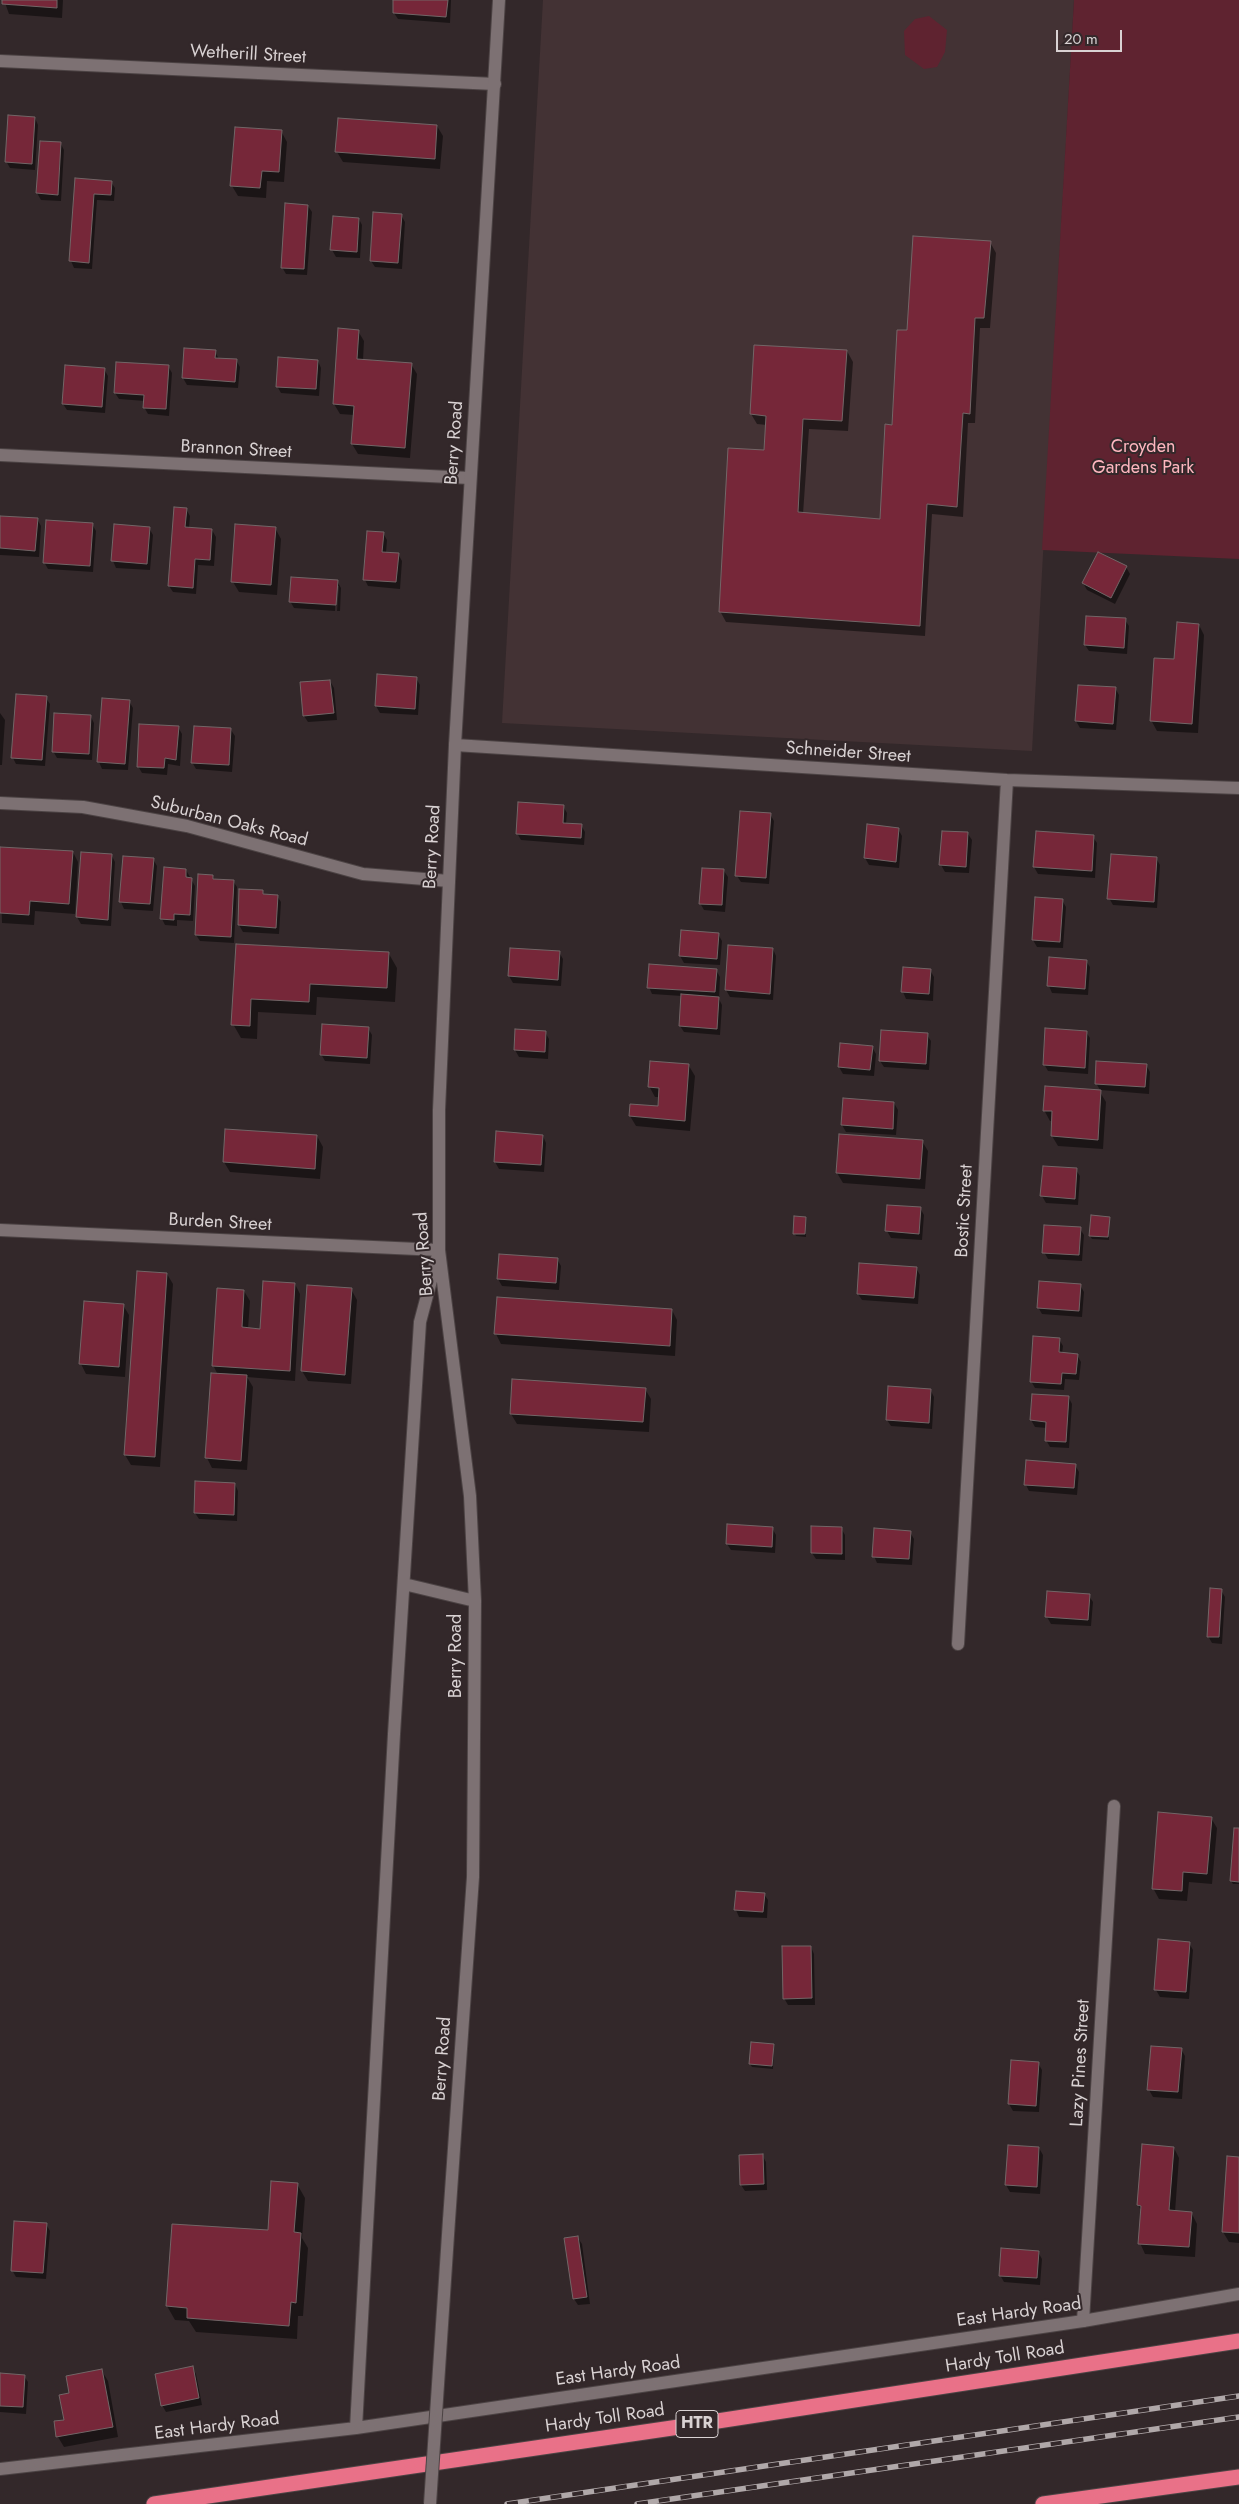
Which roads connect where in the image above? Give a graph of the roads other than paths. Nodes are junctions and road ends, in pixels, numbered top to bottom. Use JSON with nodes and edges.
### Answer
{"nodes":[{"id":1,"x":499,"y":0,"type":"edge"},
{"id":2,"x":0,"y":61,"type":"edge"},
{"id":3,"x":495,"y":84,"type":"junction"},
{"id":4,"x":0,"y":455,"type":"edge"},
{"id":5,"x":470,"y":478,"type":"junction"},
{"id":6,"x":455,"y":745,"type":"junction"},
{"id":7,"x":1007,"y":780,"type":"junction"},
{"id":8,"x":1239,"y":788,"type":"edge"},
{"id":9,"x":0,"y":804,"type":"edge"},
{"id":10,"x":449,"y":881,"type":"junction"},
{"id":11,"x":0,"y":1230,"type":"edge"},
{"id":12,"x":439,"y":1250,"type":"junction"},
{"id":13,"x":404,"y":1584,"type":"junction"},
{"id":14,"x":475,"y":1600,"type":"junction"},
{"id":15,"x":958,"y":1644,"type":"dead end"},
{"id":16,"x":1114,"y":1806,"type":"dead end"},
{"id":17,"x":1239,"y":2294,"type":"edge"},
{"id":18,"x":1083,"y":2321,"type":"junction"},
{"id":19,"x":1239,"y":2341,"type":"edge"},
{"id":20,"x":356,"y":2428,"type":"junction"},
{"id":21,"x":0,"y":2469,"type":"edge"},
{"id":22,"x":1239,"y":2477,"type":"edge"},
{"id":23,"x":154,"y":2504,"type":"edge"},
{"id":24,"x":430,"y":2504,"type":"edge"},
{"id":25,"x":1042,"y":2504,"type":"edge"}],
"edges":[{"from":1,"to":3,"type":"street","name":"Berry Road"},
{"from":2,"to":3,"type":"street","name":"Wetherill Street"},
{"from":3,"to":5,"type":"street","name":"Berry Road"},
{"from":4,"to":5,"type":"street","name":"Brannon Street"},
{"from":5,"to":6,"type":"street","name":"Berry Road"},
{"from":6,"to":7,"type":"street","name":"Schneider Street"},
{"from":6,"to":10,"type":"street","name":"Berry Road"},
{"from":7,"to":8,"type":"street","name":"Schneider Street"},
{"from":7,"to":15,"type":"street","name":"Bostic Street"},
{"from":9,"to":10,"type":"street","name":"Suburban Oaks Road"},
{"from":10,"to":12,"type":"street","name":"Berry Road"},
{"from":11,"to":12,"type":"street","name":"Burden Street"},
{"from":12,"to":13,"type":"street"},
{"from":12,"to":14,"type":"street","name":"Berry Road"},
{"from":13,"to":14,"type":"street"},
{"from":13,"to":20,"type":"street"},
{"from":14,"to":24,"type":"street","name":"Berry Road","bridge":true},
{"from":16,"to":18,"type":"street","name":"Lazy Pines Street"},
{"from":17,"to":18,"type":"street","name":"East Hardy Road"},
{"from":18,"to":20,"type":"street","name":"East Hardy Road"},
{"from":19,"to":23,"type":"highway","name":"Hardy Toll Road","number":"HTR"},
{"from":20,"to":21,"type":"street","name":"East Hardy Road"},
{"from":22,"to":25,"type":"highway"}]}
